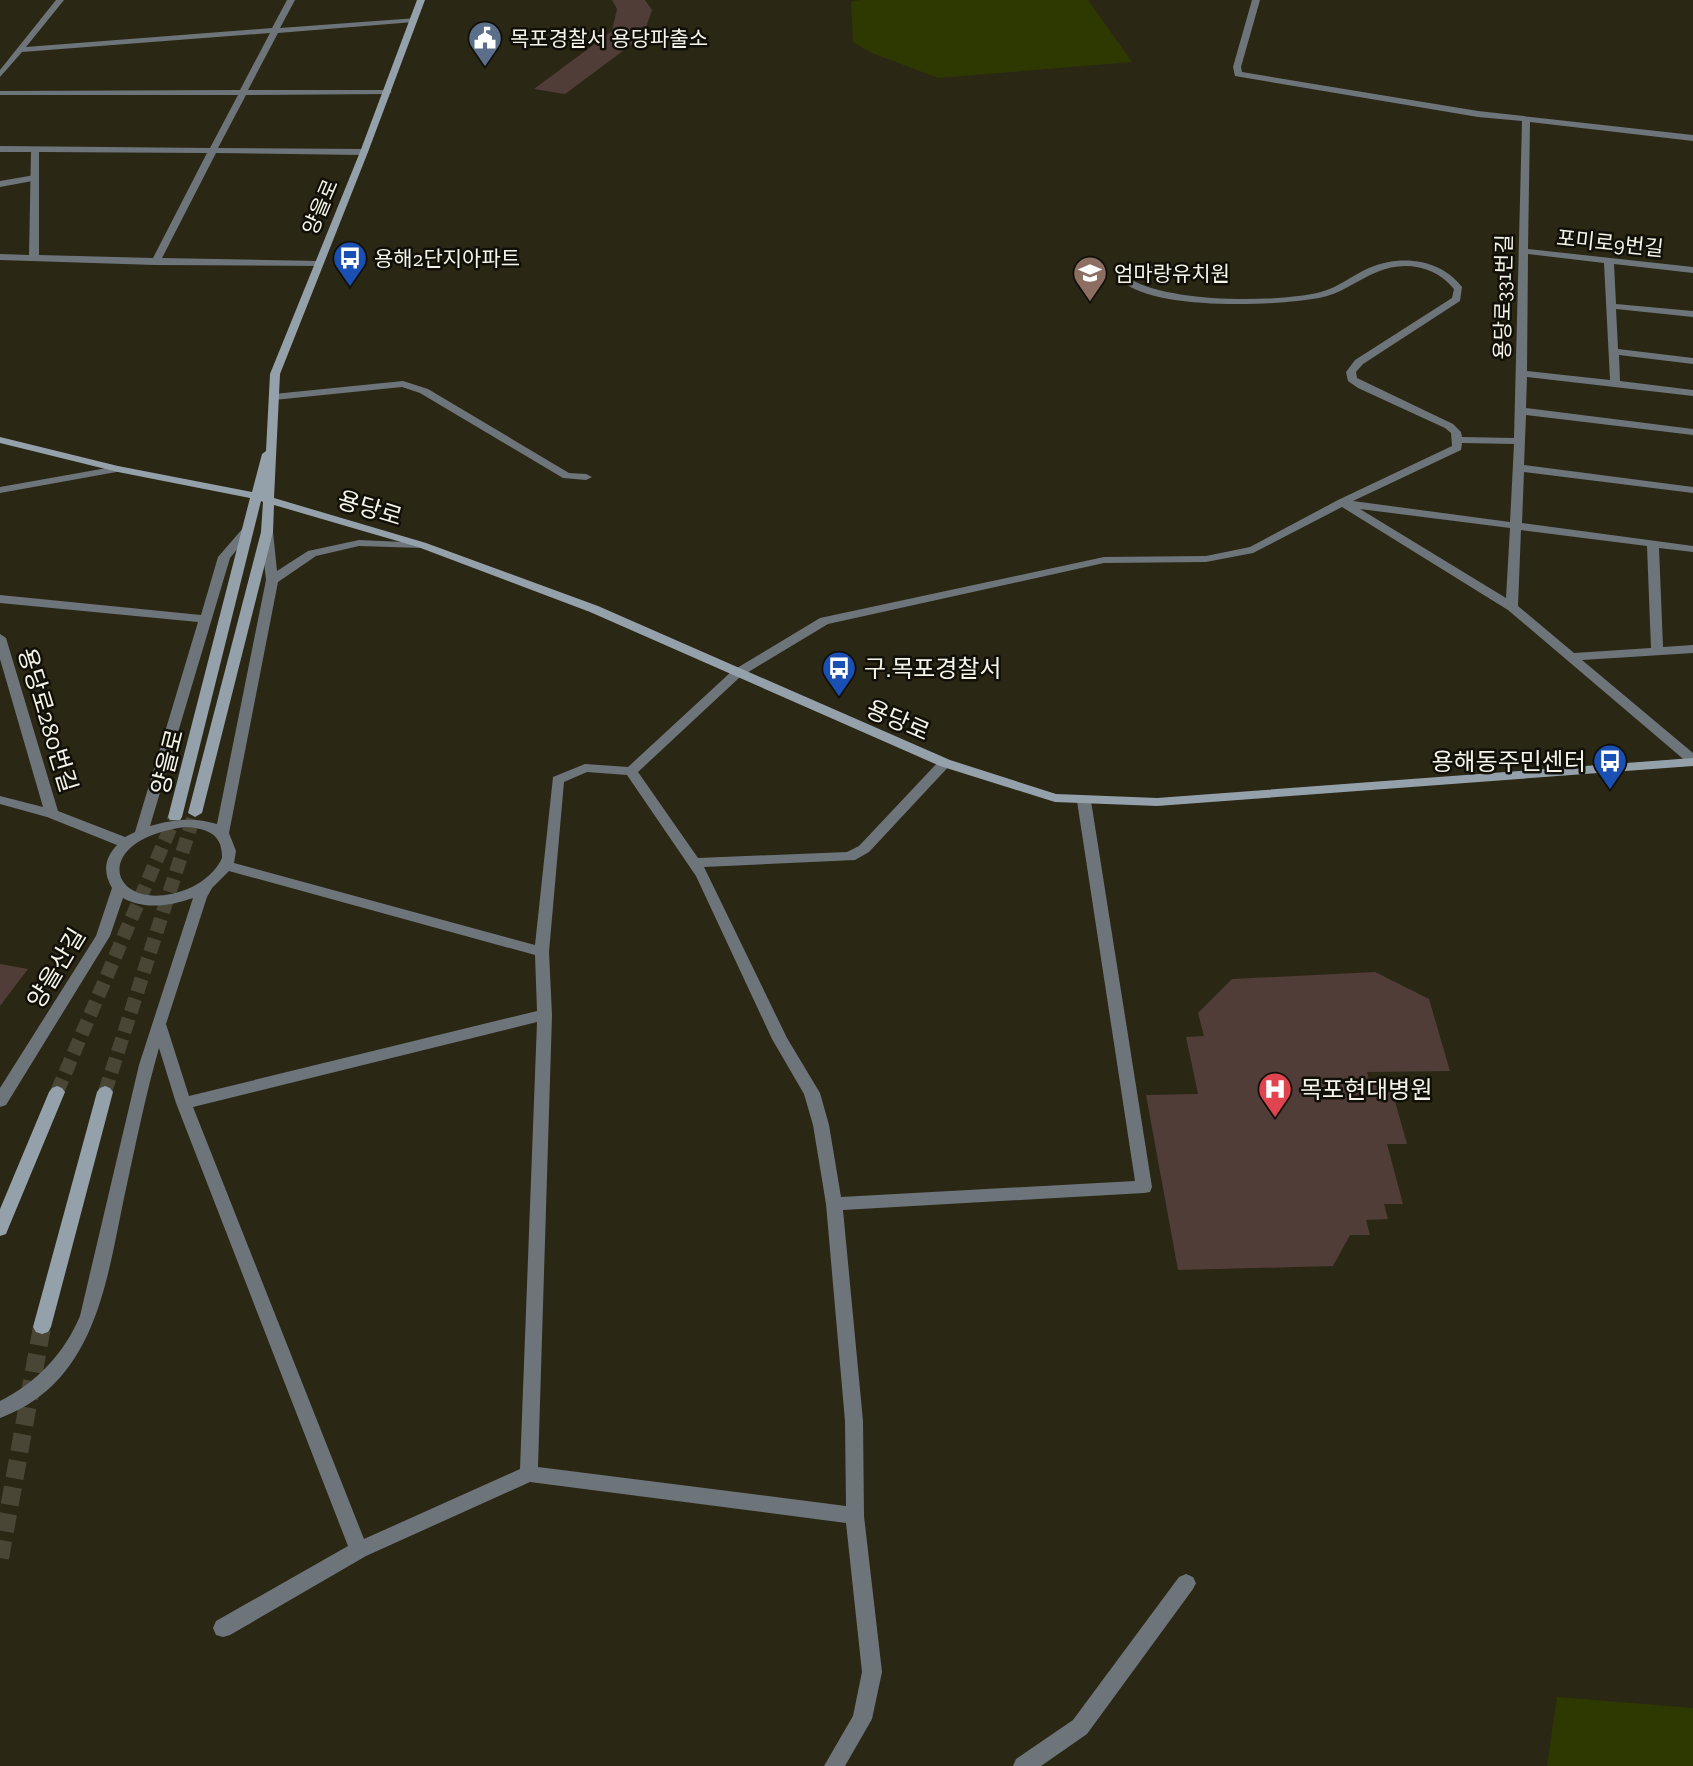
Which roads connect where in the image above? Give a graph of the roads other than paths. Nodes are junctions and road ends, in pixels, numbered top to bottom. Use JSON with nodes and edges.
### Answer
{"nodes":[{"id":1,"x":60,"y":0,"type":"edge"},
{"id":2,"x":291,"y":0,"type":"edge"},
{"id":3,"x":421,"y":0,"type":"edge"},
{"id":4,"x":1256,"y":0,"type":"edge"},
{"id":5,"x":414,"y":20,"type":"junction"},
{"id":6,"x":275,"y":31,"type":"junction"},
{"id":7,"x":20,"y":51,"type":"junction"},
{"id":8,"x":0,"y":75,"type":"edge"},
{"id":9,"x":243,"y":92,"type":"junction"},
{"id":10,"x":388,"y":92,"type":"junction"},
{"id":11,"x":0,"y":93,"type":"edge"},
{"id":12,"x":1527,"y":121,"type":"junction"},
{"id":13,"x":1693,"y":138,"type":"edge"},
{"id":14,"x":0,"y":149,"type":"edge"},
{"id":15,"x":35,"y":149,"type":"junction"},
{"id":16,"x":213,"y":151,"type":"junction"},
{"id":17,"x":364,"y":152,"type":"junction"},
{"id":18,"x":35,"y":178,"type":"junction"},
{"id":19,"x":0,"y":184,"type":"edge"},
{"id":20,"x":1524,"y":251,"type":"junction"},
{"id":21,"x":0,"y":257,"type":"edge"},
{"id":22,"x":34,"y":260,"type":"junction"},
{"id":23,"x":1609,"y":261,"type":"junction"},
{"id":24,"x":155,"y":262,"type":"junction"},
{"id":25,"x":318,"y":264,"type":"junction"},
{"id":26,"x":1155,"y":267,"type":"dead end"},
{"id":27,"x":1693,"y":270,"type":"edge"},
{"id":28,"x":1611,"y":306,"type":"junction"},
{"id":29,"x":1693,"y":314,"type":"edge"},
{"id":30,"x":1613,"y":351,"type":"junction"},
{"id":31,"x":1693,"y":360,"type":"edge"},
{"id":32,"x":1521,"y":373,"type":"junction"},
{"id":33,"x":1615,"y":384,"type":"junction"},
{"id":34,"x":1693,"y":393,"type":"edge"},
{"id":35,"x":274,"y":397,"type":"junction"},
{"id":36,"x":1521,"y":411,"type":"junction"},
{"id":37,"x":1693,"y":432,"type":"edge"},
{"id":38,"x":273,"y":433,"type":"junction"},
{"id":39,"x":0,"y":440,"type":"edge"},
{"id":40,"x":1458,"y":440,"type":"junction"},
{"id":41,"x":1518,"y":441,"type":"junction"},
{"id":42,"x":1518,"y":468,"type":"junction"},
{"id":43,"x":118,"y":469,"type":"junction"},
{"id":44,"x":586,"y":477,"type":"dead end"},
{"id":45,"x":0,"y":490,"type":"edge"},
{"id":46,"x":1693,"y":490,"type":"edge"},
{"id":47,"x":255,"y":496,"type":"junction"},
{"id":48,"x":271,"y":501,"type":"junction"},
{"id":49,"x":1342,"y":502,"type":"junction"},
{"id":50,"x":1514,"y":525,"type":"junction"},
{"id":51,"x":248,"y":529,"type":"junction"},
{"id":52,"x":267,"y":532,"type":"junction"},
{"id":53,"x":1653,"y":544,"type":"junction"},
{"id":54,"x":422,"y":545,"type":"junction"},
{"id":55,"x":1693,"y":549,"type":"edge"},
{"id":56,"x":272,"y":580,"type":"junction"},
{"id":57,"x":0,"y":599,"type":"edge"},
{"id":58,"x":1512,"y":607,"type":"junction"},
{"id":59,"x":205,"y":620,"type":"junction"},
{"id":60,"x":0,"y":638,"type":"edge"},
{"id":61,"x":1693,"y":649,"type":"edge"},
{"id":62,"x":1657,"y":650,"type":"junction"},
{"id":63,"x":1574,"y":657,"type":"junction"},
{"id":64,"x":736,"y":674,"type":"junction"},
{"id":65,"x":1693,"y":761,"type":"edge"},
{"id":66,"x":945,"y":763,"type":"junction"},
{"id":67,"x":631,"y":771,"type":"junction"},
{"id":68,"x":0,"y":800,"type":"edge"},
{"id":69,"x":1084,"y":801,"type":"junction"},
{"id":70,"x":195,"y":813,"type":"tunnel mouth"},
{"id":71,"x":52,"y":814,"type":"junction"},
{"id":72,"x":175,"y":817,"type":"tunnel mouth"},
{"id":73,"x":141,"y":833,"type":"junction"},
{"id":74,"x":222,"y":835,"type":"junction"},
{"id":75,"x":126,"y":843,"type":"junction"},
{"id":76,"x":693,"y":863,"type":"junction"},
{"id":77,"x":226,"y":866,"type":"junction"},
{"id":78,"x":204,"y":887,"type":"junction"},
{"id":79,"x":119,"y":889,"type":"junction"},
{"id":80,"x":542,"y":952,"type":"junction"},
{"id":81,"x":545,"y":1015,"type":"junction"},
{"id":82,"x":158,"y":1023,"type":"junction"},
{"id":83,"x":57,"y":1092,"type":"tunnel mouth"},
{"id":84,"x":104,"y":1092,"type":"tunnel mouth"},
{"id":85,"x":0,"y":1101,"type":"edge"},
{"id":86,"x":184,"y":1103,"type":"junction"},
{"id":87,"x":834,"y":1204,"type":"junction"},
{"id":88,"x":0,"y":1229,"type":"edge"},
{"id":89,"x":42,"y":1327,"type":"tunnel mouth"},
{"id":90,"x":0,"y":1410,"type":"edge"},
{"id":91,"x":529,"y":1474,"type":"junction"},
{"id":92,"x":855,"y":1516,"type":"junction"},
{"id":93,"x":359,"y":1550,"type":"junction"},
{"id":94,"x":1186,"y":1583,"type":"dead end"},
{"id":95,"x":223,"y":1628,"type":"dead end"},
{"id":96,"x":834,"y":1766,"type":"edge"},
{"id":97,"x":1023,"y":1766,"type":"edge"}],
"edges":[{"from":1,"to":7,"type":"street"},
{"from":2,"to":6,"type":"street"},
{"from":3,"to":5,"type":"street","name":"양을로"},
{"from":4,"to":12,"type":"street"},
{"from":5,"to":6,"type":"street"},
{"from":5,"to":10,"type":"street","name":"양을로"},
{"from":6,"to":7,"type":"street"},
{"from":6,"to":9,"type":"street"},
{"from":7,"to":8,"type":"street"},
{"from":9,"to":10,"type":"street"},
{"from":9,"to":11,"type":"street"},
{"from":9,"to":16,"type":"street"},
{"from":10,"to":17,"type":"street","name":"양을로"},
{"from":12,"to":13,"type":"street"},
{"from":12,"to":20,"type":"street","name":"용당로331번길"},
{"from":14,"to":15,"type":"street"},
{"from":15,"to":16,"type":"street"},
{"from":15,"to":18,"type":"street"},
{"from":16,"to":17,"type":"street"},
{"from":16,"to":24,"type":"street"},
{"from":17,"to":25,"type":"street","name":"양을로"},
{"from":18,"to":19,"type":"street"},
{"from":18,"to":22,"type":"street"},
{"from":20,"to":23,"type":"street","name":"포미로9번길"},
{"from":20,"to":32,"type":"street","name":"용당로331번길"},
{"from":21,"to":22,"type":"street"},
{"from":22,"to":24,"type":"street"},
{"from":23,"to":27,"type":"street","name":"포미로9번길"},
{"from":23,"to":28,"type":"street"},
{"from":24,"to":25,"type":"street"},
{"from":25,"to":35,"type":"street","name":"양을로"},
{"from":26,"to":40,"type":"street"},
{"from":28,"to":29,"type":"street"},
{"from":28,"to":30,"type":"street"},
{"from":30,"to":31,"type":"street"},
{"from":30,"to":33,"type":"street"},
{"from":32,"to":33,"type":"street"},
{"from":32,"to":36,"type":"street","name":"용당로331번길"},
{"from":33,"to":34,"type":"street"},
{"from":35,"to":38,"type":"street","name":"양을로"},
{"from":35,"to":44,"type":"street"},
{"from":36,"to":37,"type":"street"},
{"from":36,"to":41,"type":"street","name":"용당로331번길"},
{"from":38,"to":47,"type":"street","name":"양을로"},
{"from":38,"to":48,"type":"street","name":"양을로"},
{"from":39,"to":43,"type":"street","name":"용당로"},
{"from":40,"to":41,"type":"street"},
{"from":40,"to":49,"type":"street"},
{"from":41,"to":42,"type":"street","name":"용당로331번길"},
{"from":42,"to":46,"type":"street"},
{"from":42,"to":50,"type":"street","name":"용당로331번길"},
{"from":43,"to":45,"type":"street"},
{"from":43,"to":47,"type":"street","name":"용당로"},
{"from":47,"to":48,"type":"street","name":"용당로"},
{"from":47,"to":51,"type":"street","name":"양을로"},
{"from":48,"to":52,"type":"street","name":"양을로"},
{"from":48,"to":54,"type":"street","name":"용당로"},
{"from":49,"to":50,"type":"street"},
{"from":49,"to":58,"type":"street"},
{"from":49,"to":64,"type":"street"},
{"from":50,"to":53,"type":"street"},
{"from":50,"to":58,"type":"street","name":"용당로331번길"},
{"from":51,"to":59,"type":"street"},
{"from":51,"to":72,"type":"street","name":"양을로"},
{"from":52,"to":56,"type":"street"},
{"from":52,"to":70,"type":"street","name":"양을로"},
{"from":53,"to":55,"type":"street"},
{"from":53,"to":62,"type":"street"},
{"from":54,"to":56,"type":"street"},
{"from":54,"to":64,"type":"street","name":"용당로"},
{"from":56,"to":74,"type":"street"},
{"from":57,"to":59,"type":"street"},
{"from":58,"to":63,"type":"street"},
{"from":59,"to":73,"type":"street"},
{"from":60,"to":71,"type":"street","name":"용당로280번길"},
{"from":61,"to":62,"type":"street"},
{"from":62,"to":63,"type":"street"},
{"from":63,"to":65,"type":"street"},
{"from":64,"to":66,"type":"street","name":"용당로"},
{"from":64,"to":67,"type":"street"},
{"from":65,"to":69,"type":"street","name":"용당로"},
{"from":66,"to":69,"type":"street","name":"용당로"},
{"from":66,"to":76,"type":"street"},
{"from":67,"to":76,"type":"street"},
{"from":67,"to":80,"type":"street"},
{"from":68,"to":71,"type":"street"},
{"from":69,"to":87,"type":"street"},
{"from":71,"to":75,"type":"street"},
{"from":73,"to":74,"type":"street"},
{"from":73,"to":75,"type":"street"},
{"from":74,"to":77,"type":"street"},
{"from":75,"to":79,"type":"street"},
{"from":76,"to":87,"type":"street"},
{"from":77,"to":78,"type":"street"},
{"from":77,"to":80,"type":"street"},
{"from":78,"to":79,"type":"street"},
{"from":78,"to":82,"type":"street"},
{"from":79,"to":85,"type":"street","name":"양을산길"},
{"from":80,"to":81,"type":"street"},
{"from":81,"to":86,"type":"street"},
{"from":81,"to":91,"type":"street"},
{"from":82,"to":86,"type":"street"},
{"from":82,"to":90,"type":"street"},
{"from":83,"to":88,"type":"street"},
{"from":84,"to":89,"type":"street"},
{"from":86,"to":93,"type":"street"},
{"from":87,"to":92,"type":"street"},
{"from":91,"to":92,"type":"street"},
{"from":91,"to":93,"type":"street"},
{"from":92,"to":96,"type":"street"},
{"from":93,"to":95,"type":"street"},
{"from":94,"to":97,"type":"street"}]}
